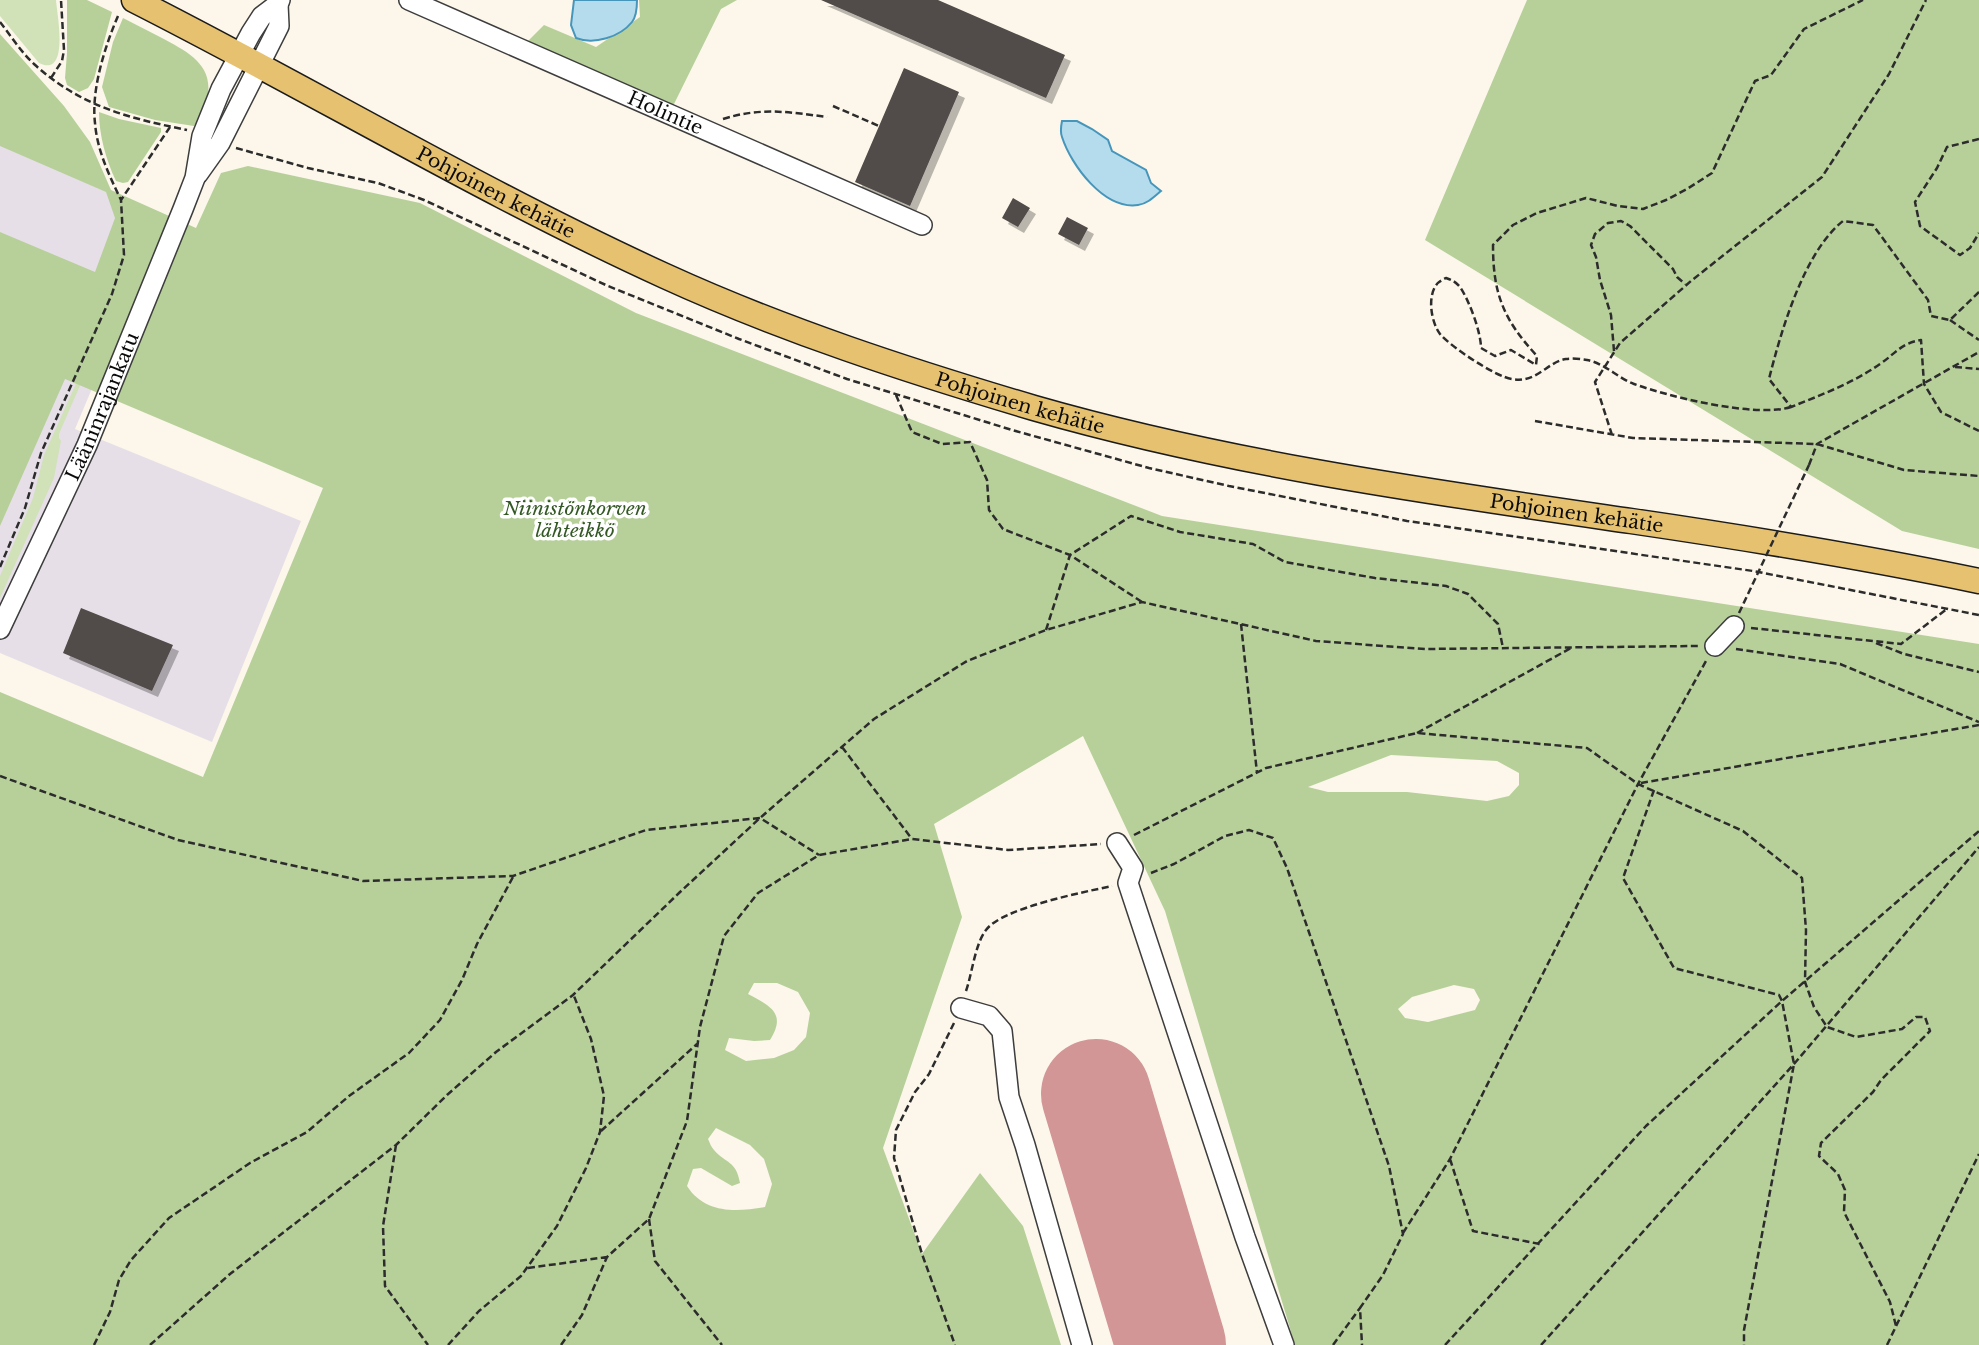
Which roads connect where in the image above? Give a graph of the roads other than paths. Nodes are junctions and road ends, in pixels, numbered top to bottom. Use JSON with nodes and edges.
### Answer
{"nodes":[{"id":1,"x":409,"y":0,"type":"edge"},
{"id":2,"x":279,"y":2,"type":"edge"},
{"id":3,"x":126,"y":8,"type":"edge"},
{"id":4,"x":249,"y":59,"type":"junction"},
{"id":5,"x":922,"y":225,"type":"dead end"},
{"id":6,"x":1979,"y":581,"type":"edge"},
{"id":7,"x":1737,"y":620,"type":"road end"},
{"id":8,"x":0,"y":629,"type":"edge"},
{"id":9,"x":1715,"y":646,"type":"road end"},
{"id":10,"x":1117,"y":843,"type":"road end"},
{"id":11,"x":961,"y":1008,"type":"road end"},
{"id":12,"x":1082,"y":1345,"type":"edge"},
{"id":13,"x":1284,"y":1345,"type":"edge"}],
"edges":[{"from":1,"to":5,"type":"street","name":"Holintie"},
{"from":2,"to":4,"type":"street","name":"Lääninrajankatu"},
{"from":3,"to":4,"type":"main road","name":"Pohjoinen kehätie"},
{"from":4,"to":6,"type":"main road","name":"Pohjoinen kehätie"},
{"from":4,"to":8,"type":"street","name":"Lääninrajankatu"},
{"from":7,"to":9,"type":"street"},
{"from":10,"to":13,"type":"street"},
{"from":11,"to":12,"type":"street"}]}
